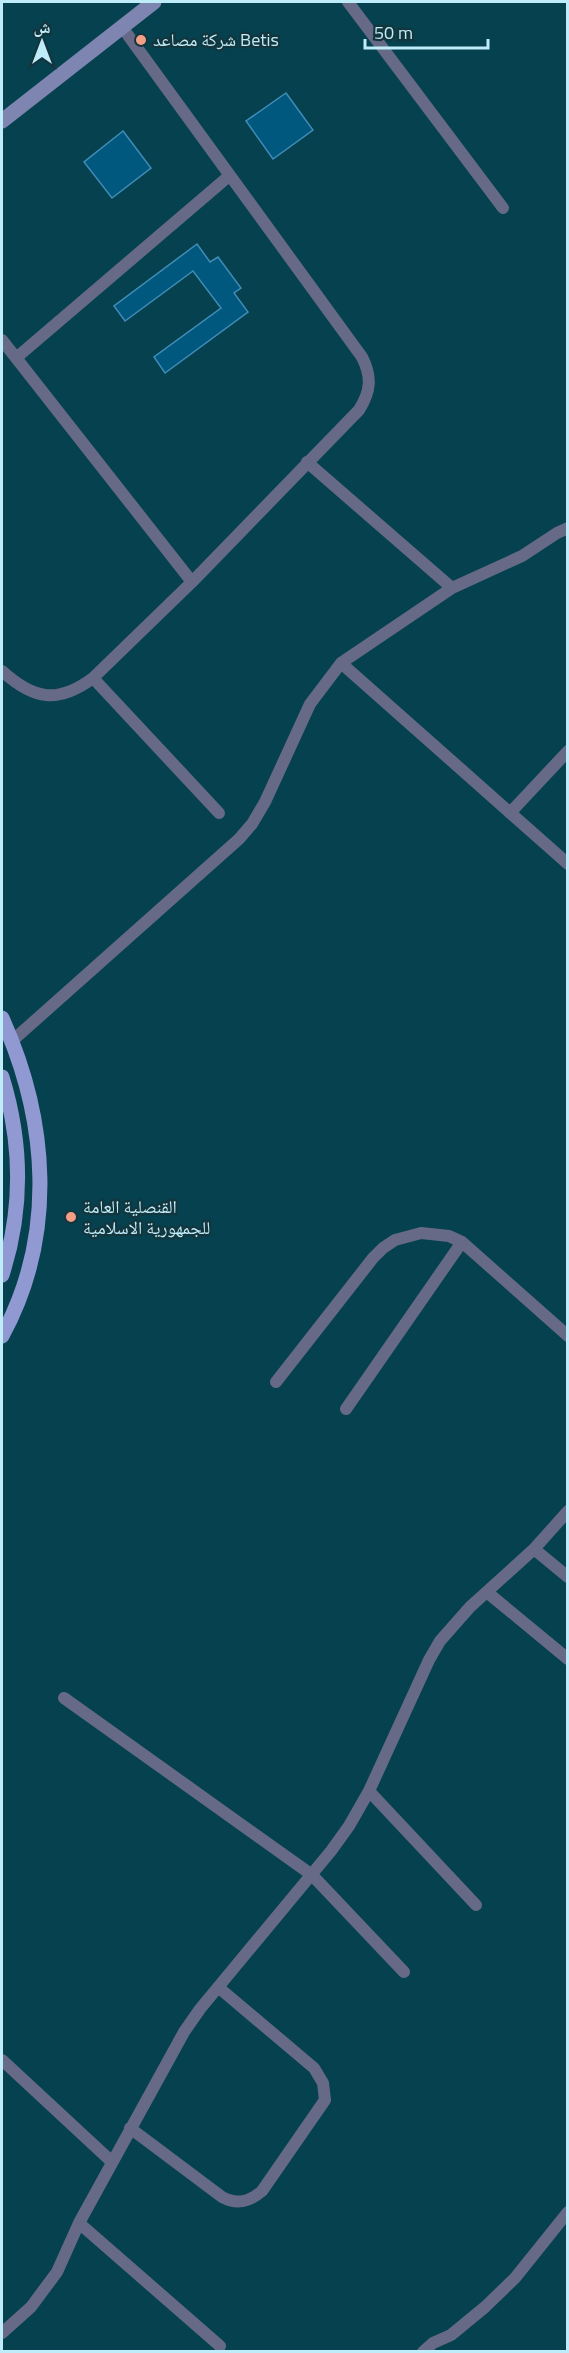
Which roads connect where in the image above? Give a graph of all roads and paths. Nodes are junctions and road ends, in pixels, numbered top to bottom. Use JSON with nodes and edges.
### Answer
{"nodes":[{"id":1,"x":154,"y":2,"type":"edge"},
{"id":2,"x":348,"y":2,"type":"edge"},
{"id":3,"x":122,"y":27,"type":"junction"},
{"id":4,"x":2,"y":121,"type":"edge"},
{"id":5,"x":229,"y":176,"type":"junction"},
{"id":6,"x":503,"y":208,"type":"dead end"},
{"id":7,"x":2,"y":340,"type":"edge"},
{"id":8,"x":16,"y":358,"type":"junction"},
{"id":9,"x":307,"y":462,"type":"junction"},
{"id":10,"x":567,"y":528,"type":"edge"},
{"id":11,"x":192,"y":582,"type":"junction"},
{"id":12,"x":452,"y":588,"type":"junction"},
{"id":13,"x":341,"y":663,"type":"junction"},
{"id":14,"x":2,"y":671,"type":"edge"},
{"id":15,"x":93,"y":678,"type":"junction"},
{"id":16,"x":567,"y":751,"type":"edge"},
{"id":17,"x":219,"y":813,"type":"dead end"},
{"id":18,"x":510,"y":813,"type":"junction"},
{"id":19,"x":567,"y":864,"type":"edge"},
{"id":20,"x":2,"y":1018,"type":"edge"},
{"id":21,"x":12,"y":1041,"type":"junction"},
{"id":22,"x":2,"y":1077,"type":"edge"},
{"id":23,"x":462,"y":1242,"type":"junction"},
{"id":24,"x":2,"y":1275,"type":"edge"},
{"id":25,"x":2,"y":1336,"type":"edge"},
{"id":26,"x":567,"y":1336,"type":"edge"},
{"id":27,"x":276,"y":1382,"type":"dead end"},
{"id":28,"x":346,"y":1409,"type":"dead end"},
{"id":29,"x":567,"y":1510,"type":"edge"},
{"id":30,"x":534,"y":1550,"type":"junction"},
{"id":31,"x":567,"y":1577,"type":"edge"},
{"id":32,"x":488,"y":1593,"type":"junction"},
{"id":33,"x":567,"y":1659,"type":"edge"},
{"id":34,"x":64,"y":1698,"type":"dead end"},
{"id":35,"x":369,"y":1791,"type":"junction"},
{"id":36,"x":312,"y":1875,"type":"junction"},
{"id":37,"x":476,"y":1905,"type":"dead end"},
{"id":38,"x":404,"y":1972,"type":"dead end"},
{"id":39,"x":218,"y":1987,"type":"junction"},
{"id":40,"x":2,"y":2060,"type":"edge"},
{"id":41,"x":130,"y":2128,"type":"junction"},
{"id":42,"x":112,"y":2162,"type":"junction"},
{"id":43,"x":567,"y":2212,"type":"edge"},
{"id":44,"x":79,"y":2223,"type":"junction"},
{"id":45,"x":2,"y":2334,"type":"edge"},
{"id":46,"x":220,"y":2346,"type":"dead end"},
{"id":47,"x":423,"y":2352,"type":"edge"}],
"edges":[{"from":1,"to":3,"type":"street"},
{"from":2,"to":6,"type":"street"},
{"from":3,"to":4,"type":"street"},
{"from":3,"to":5,"type":"street"},
{"from":5,"to":8,"type":"street"},
{"from":5,"to":9,"type":"street"},
{"from":7,"to":8,"type":"street"},
{"from":8,"to":11,"type":"street"},
{"from":9,"to":11,"type":"street"},
{"from":9,"to":12,"type":"street"},
{"from":10,"to":12,"type":"street"},
{"from":11,"to":15,"type":"street"},
{"from":12,"to":13,"type":"street"},
{"from":13,"to":18,"type":"street"},
{"from":13,"to":21,"type":"street"},
{"from":14,"to":15,"type":"street"},
{"from":15,"to":17,"type":"street"},
{"from":16,"to":18,"type":"street"},
{"from":18,"to":19,"type":"street"},
{"from":20,"to":21,"type":"main road"},
{"from":21,"to":25,"type":"main road"},
{"from":22,"to":24,"type":"main road"},
{"from":23,"to":26,"type":"street"},
{"from":23,"to":27,"type":"street"},
{"from":23,"to":28,"type":"street"},
{"from":29,"to":30,"type":"street"},
{"from":30,"to":31,"type":"street"},
{"from":30,"to":32,"type":"street"},
{"from":32,"to":33,"type":"street"},
{"from":32,"to":35,"type":"street"},
{"from":34,"to":36,"type":"street"},
{"from":35,"to":36,"type":"street"},
{"from":35,"to":37,"type":"street"},
{"from":36,"to":38,"type":"street"},
{"from":36,"to":39,"type":"street"},
{"from":39,"to":41,"type":"street"},
{"from":39,"to":41,"type":"street"},
{"from":40,"to":42,"type":"street"},
{"from":41,"to":42,"type":"street"},
{"from":42,"to":44,"type":"street"},
{"from":43,"to":47,"type":"street"},
{"from":44,"to":45,"type":"street"},
{"from":44,"to":46,"type":"street"}]}
